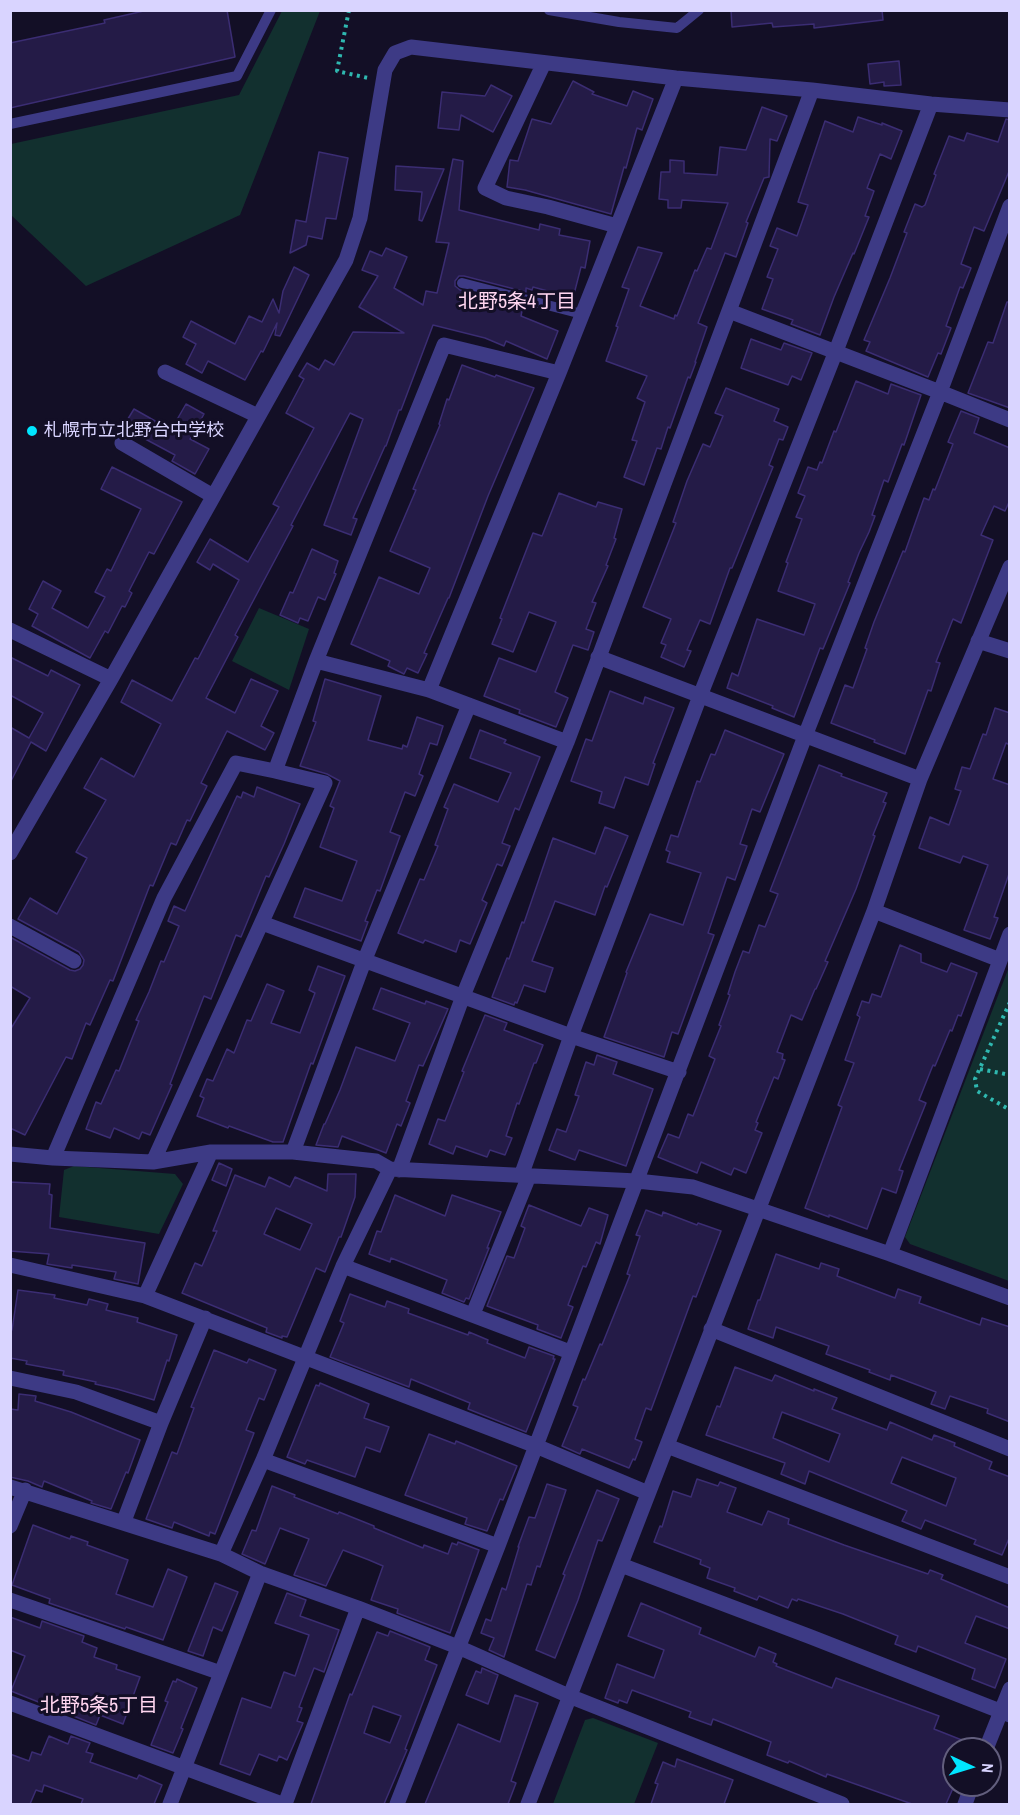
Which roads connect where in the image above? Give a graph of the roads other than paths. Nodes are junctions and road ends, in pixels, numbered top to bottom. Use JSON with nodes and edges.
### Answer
{"nodes":[{"id":1,"x":271,"y":10,"type":"edge"},
{"id":2,"x":549,"y":10,"type":"edge"},
{"id":3,"x":699,"y":10,"type":"edge"},
{"id":4,"x":544,"y":63,"type":"junction"},
{"id":5,"x":676,"y":78,"type":"junction"},
{"id":6,"x":813,"y":90,"type":"junction"},
{"id":7,"x":931,"y":104,"type":"junction"},
{"id":8,"x":1010,"y":110,"type":"edge"},
{"id":9,"x":10,"y":124,"type":"edge"},
{"id":10,"x":1010,"y":206,"type":"edge"},
{"id":11,"x":617,"y":226,"type":"junction"},
{"id":12,"x":462,"y":284,"type":"dead end"},
{"id":13,"x":729,"y":311,"type":"junction"},
{"id":14,"x":582,"y":314,"type":"junction"},
{"id":15,"x":836,"y":351,"type":"junction"},
{"id":16,"x":165,"y":372,"type":"dead end"},
{"id":17,"x":559,"y":373,"type":"junction"},
{"id":18,"x":940,"y":392,"type":"junction"},
{"id":19,"x":258,"y":416,"type":"junction"},
{"id":20,"x":1010,"y":420,"type":"edge"},
{"id":21,"x":122,"y":443,"type":"dead end"},
{"id":22,"x":213,"y":496,"type":"junction"},
{"id":23,"x":1010,"y":567,"type":"edge"},
{"id":24,"x":10,"y":630,"type":"edge"},
{"id":25,"x":978,"y":641,"type":"junction"},
{"id":26,"x":1010,"y":651,"type":"edge"},
{"id":27,"x":598,"y":657,"type":"junction"},
{"id":28,"x":316,"y":661,"type":"junction"},
{"id":29,"x":111,"y":679,"type":"junction"},
{"id":30,"x":429,"y":690,"type":"junction"},
{"id":31,"x":700,"y":696,"type":"junction"},
{"id":32,"x":469,"y":705,"type":"junction"},
{"id":33,"x":805,"y":736,"type":"junction"},
{"id":34,"x":567,"y":742,"type":"junction"},
{"id":35,"x":276,"y":771,"type":"junction"},
{"id":36,"x":920,"y":779,"type":"junction"},
{"id":37,"x":10,"y":853,"type":"edge"},
{"id":38,"x":874,"y":911,"type":"junction"},
{"id":39,"x":262,"y":923,"type":"junction"},
{"id":40,"x":10,"y":926,"type":"edge"},
{"id":41,"x":1010,"y":934,"type":"edge"},
{"id":42,"x":365,"y":959,"type":"junction"},
{"id":43,"x":1000,"y":960,"type":"junction"},
{"id":44,"x":74,"y":961,"type":"dead end"},
{"id":45,"x":463,"y":996,"type":"junction"},
{"id":46,"x":571,"y":1036,"type":"junction"},
{"id":47,"x":679,"y":1072,"type":"junction"},
{"id":48,"x":211,"y":1152,"type":"junction"},
{"id":49,"x":293,"y":1152,"type":"junction"},
{"id":50,"x":10,"y":1154,"type":"edge"},
{"id":51,"x":53,"y":1158,"type":"junction"},
{"id":52,"x":153,"y":1162,"type":"junction"},
{"id":53,"x":395,"y":1170,"type":"junction"},
{"id":54,"x":525,"y":1176,"type":"junction"},
{"id":55,"x":637,"y":1181,"type":"junction"},
{"id":56,"x":759,"y":1208,"type":"junction"},
{"id":57,"x":890,"y":1254,"type":"junction"},
{"id":58,"x":10,"y":1265,"type":"edge"},
{"id":59,"x":343,"y":1266,"type":"junction"},
{"id":60,"x":145,"y":1296,"type":"junction"},
{"id":61,"x":1010,"y":1298,"type":"edge"},
{"id":62,"x":473,"y":1314,"type":"junction"},
{"id":63,"x":205,"y":1318,"type":"junction"},
{"id":64,"x":711,"y":1329,"type":"junction"},
{"id":65,"x":570,"y":1352,"type":"junction"},
{"id":66,"x":305,"y":1357,"type":"junction"},
{"id":67,"x":10,"y":1378,"type":"edge"},
{"id":68,"x":161,"y":1423,"type":"junction"},
{"id":69,"x":536,"y":1446,"type":"junction"},
{"id":70,"x":666,"y":1446,"type":"junction"},
{"id":71,"x":1010,"y":1449,"type":"edge"},
{"id":72,"x":262,"y":1460,"type":"junction"},
{"id":73,"x":18,"y":1488,"type":"edge"},
{"id":74,"x":648,"y":1493,"type":"junction"},
{"id":75,"x":124,"y":1521,"type":"junction"},
{"id":76,"x":10,"y":1526,"type":"edge"},
{"id":77,"x":498,"y":1546,"type":"junction"},
{"id":78,"x":221,"y":1554,"type":"junction"},
{"id":79,"x":621,"y":1565,"type":"junction"},
{"id":80,"x":260,"y":1573,"type":"junction"},
{"id":81,"x":1010,"y":1577,"type":"edge"},
{"id":82,"x":10,"y":1600,"type":"edge"},
{"id":83,"x":358,"y":1608,"type":"junction"},
{"id":84,"x":458,"y":1647,"type":"junction"},
{"id":85,"x":221,"y":1673,"type":"junction"},
{"id":86,"x":1010,"y":1689,"type":"edge"},
{"id":87,"x":569,"y":1696,"type":"junction"},
{"id":88,"x":10,"y":1703,"type":"edge"},
{"id":89,"x":1005,"y":1713,"type":"edge"},
{"id":90,"x":992,"y":1737,"type":"edge"},
{"id":91,"x":185,"y":1767,"type":"junction"},
{"id":92,"x":170,"y":1804,"type":"edge"},
{"id":93,"x":284,"y":1804,"type":"edge"},
{"id":94,"x":397,"y":1804,"type":"edge"},
{"id":95,"x":528,"y":1804,"type":"edge"},
{"id":96,"x":842,"y":1804,"type":"edge"}],
"edges":[{"from":1,"to":9,"type":"lane"},
{"from":2,"to":3,"type":"lane"},
{"from":4,"to":5,"type":"street"},
{"from":4,"to":11,"type":"street"},
{"from":4,"to":19,"type":"street"},
{"from":5,"to":6,"type":"street"},
{"from":5,"to":11,"type":"street"},
{"from":6,"to":7,"type":"street"},
{"from":6,"to":13,"type":"street"},
{"from":7,"to":8,"type":"street"},
{"from":7,"to":15,"type":"street"},
{"from":10,"to":18,"type":"street"},
{"from":11,"to":14,"type":"street"},
{"from":12,"to":14,"type":"lane"},
{"from":13,"to":15,"type":"street"},
{"from":13,"to":27,"type":"street"},
{"from":14,"to":17,"type":"street"},
{"from":15,"to":18,"type":"street"},
{"from":15,"to":31,"type":"street"},
{"from":16,"to":19,"type":"street"},
{"from":17,"to":28,"type":"street"},
{"from":17,"to":30,"type":"street"},
{"from":18,"to":20,"type":"street"},
{"from":18,"to":33,"type":"street"},
{"from":19,"to":22,"type":"street"},
{"from":21,"to":22,"type":"street"},
{"from":22,"to":29,"type":"street"},
{"from":23,"to":25,"type":"street"},
{"from":24,"to":29,"type":"street"},
{"from":25,"to":26,"type":"street"},
{"from":25,"to":36,"type":"street"},
{"from":27,"to":31,"type":"street"},
{"from":27,"to":34,"type":"street"},
{"from":28,"to":30,"type":"street"},
{"from":28,"to":35,"type":"street"},
{"from":29,"to":37,"type":"street"},
{"from":30,"to":32,"type":"street"},
{"from":31,"to":33,"type":"street"},
{"from":31,"to":46,"type":"street"},
{"from":32,"to":34,"type":"street"},
{"from":32,"to":42,"type":"street"},
{"from":33,"to":36,"type":"street"},
{"from":33,"to":47,"type":"street"},
{"from":34,"to":45,"type":"street"},
{"from":35,"to":39,"type":"street"},
{"from":35,"to":51,"type":"street"},
{"from":36,"to":38,"type":"street"},
{"from":38,"to":43,"type":"street"},
{"from":38,"to":56,"type":"street"},
{"from":39,"to":42,"type":"street"},
{"from":39,"to":52,"type":"street"},
{"from":40,"to":44,"type":"street"},
{"from":41,"to":43,"type":"street"},
{"from":42,"to":45,"type":"street"},
{"from":42,"to":49,"type":"street"},
{"from":43,"to":57,"type":"street"},
{"from":45,"to":46,"type":"street"},
{"from":45,"to":53,"type":"street"},
{"from":46,"to":47,"type":"street"},
{"from":46,"to":54,"type":"street"},
{"from":47,"to":55,"type":"street"},
{"from":48,"to":49,"type":"street"},
{"from":48,"to":52,"type":"street"},
{"from":48,"to":60,"type":"street"},
{"from":49,"to":53,"type":"street"},
{"from":50,"to":51,"type":"street"},
{"from":51,"to":52,"type":"street"},
{"from":53,"to":54,"type":"street"},
{"from":53,"to":59,"type":"street"},
{"from":54,"to":55,"type":"street"},
{"from":54,"to":62,"type":"street"},
{"from":55,"to":56,"type":"street"},
{"from":55,"to":65,"type":"street"},
{"from":56,"to":57,"type":"street"},
{"from":56,"to":64,"type":"street"},
{"from":57,"to":61,"type":"street"},
{"from":58,"to":60,"type":"street"},
{"from":59,"to":62,"type":"street"},
{"from":59,"to":66,"type":"street"},
{"from":60,"to":63,"type":"street"},
{"from":62,"to":65,"type":"street"},
{"from":63,"to":66,"type":"street"},
{"from":63,"to":68,"type":"street"},
{"from":64,"to":70,"type":"street"},
{"from":64,"to":71,"type":"street"},
{"from":65,"to":69,"type":"street"},
{"from":66,"to":69,"type":"street"},
{"from":66,"to":72,"type":"street"},
{"from":67,"to":68,"type":"street"},
{"from":68,"to":75,"type":"street"},
{"from":69,"to":74,"type":"street"},
{"from":69,"to":77,"type":"street"},
{"from":70,"to":74,"type":"street"},
{"from":70,"to":81,"type":"street"},
{"from":72,"to":77,"type":"street"},
{"from":72,"to":78,"type":"street"},
{"from":73,"to":75,"type":"street"},
{"from":73,"to":76,"type":"street"},
{"from":74,"to":79,"type":"street"},
{"from":75,"to":78,"type":"street"},
{"from":77,"to":84,"type":"street"},
{"from":78,"to":80,"type":"street"},
{"from":79,"to":87,"type":"street"},
{"from":79,"to":89,"type":"street"},
{"from":80,"to":83,"type":"street"},
{"from":80,"to":85,"type":"street"},
{"from":82,"to":85,"type":"street"},
{"from":83,"to":84,"type":"street"},
{"from":83,"to":93,"type":"street"},
{"from":84,"to":87,"type":"street"},
{"from":84,"to":94,"type":"street"},
{"from":85,"to":91,"type":"street"},
{"from":86,"to":89,"type":"street"},
{"from":87,"to":95,"type":"street"},
{"from":87,"to":96,"type":"street"},
{"from":88,"to":91,"type":"street"},
{"from":89,"to":90,"type":"street"},
{"from":91,"to":92,"type":"street"},
{"from":91,"to":93,"type":"street"}]}
